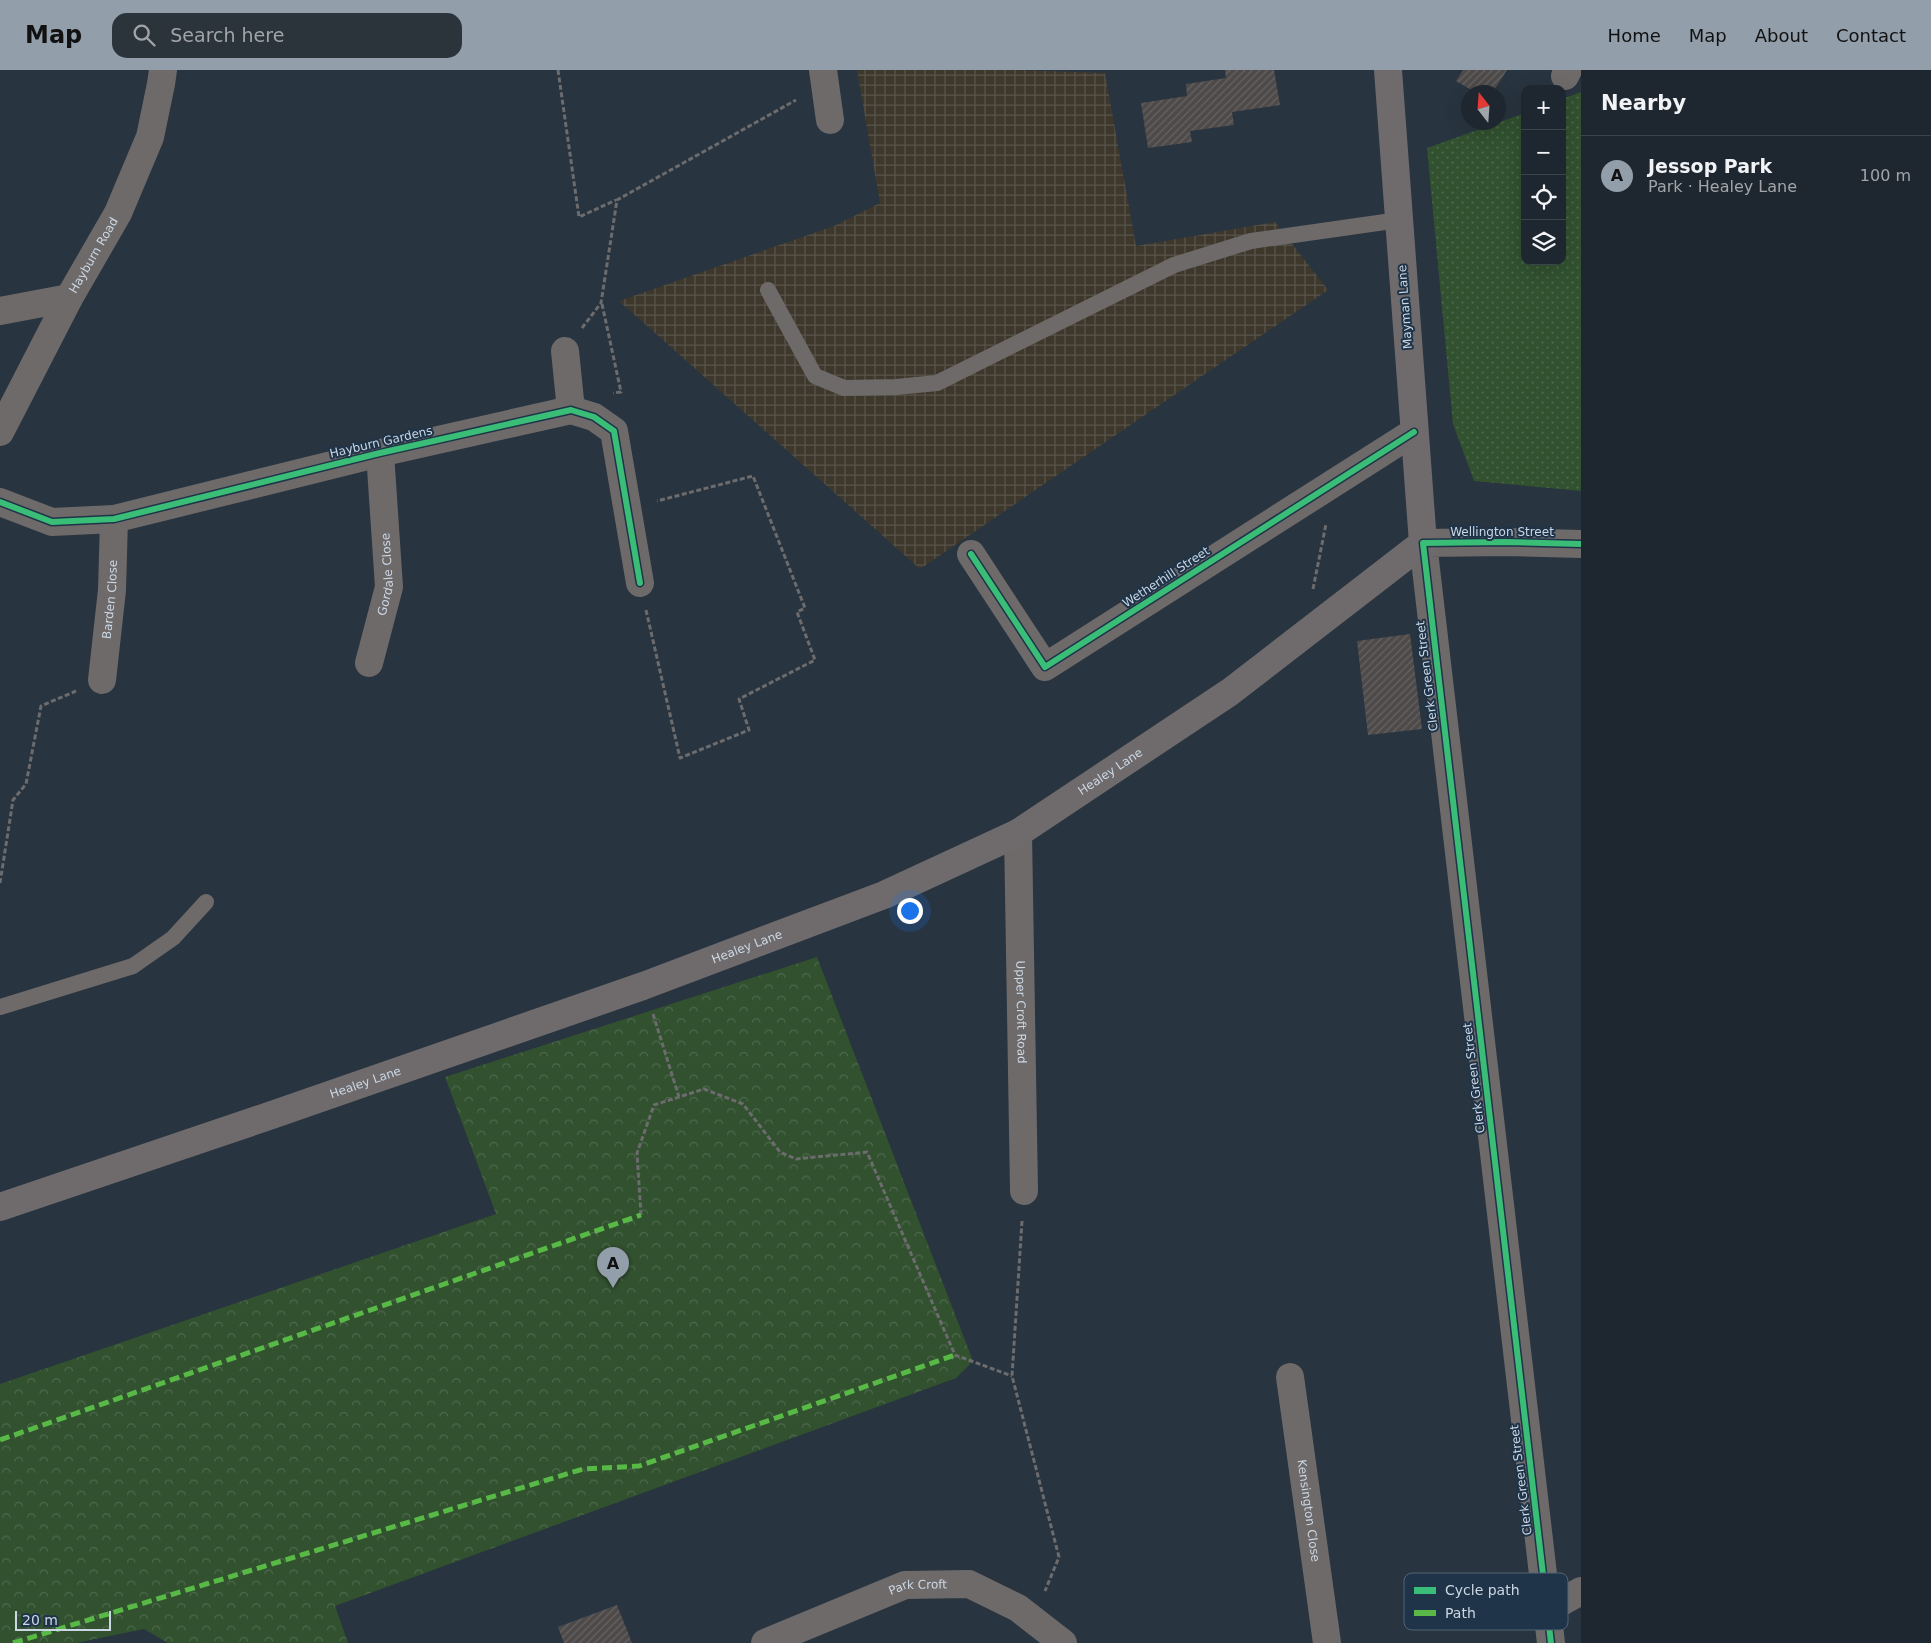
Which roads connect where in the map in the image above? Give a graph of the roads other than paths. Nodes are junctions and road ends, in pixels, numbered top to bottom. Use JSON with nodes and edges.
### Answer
{"nodes":[{"id":1,"x":163,"y":70,"type":"edge"},
{"id":2,"x":1388,"y":70,"type":"edge"},
{"id":3,"x":824,"y":77,"type":"edge"},
{"id":4,"x":830,"y":120,"type":"dead end"},
{"id":5,"x":1399,"y":220,"type":"junction"},
{"id":6,"x":768,"y":290,"type":"dead end"},
{"id":7,"x":69,"y":298,"type":"junction"},
{"id":8,"x":0,"y":311,"type":"edge"},
{"id":9,"x":566,"y":351,"type":"road end"},
{"id":10,"x":571,"y":404,"type":"junction"},
{"id":11,"x":0,"y":432,"type":"edge"},
{"id":12,"x":1414,"y":432,"type":"junction"},
{"id":13,"x":380,"y":453,"type":"junction"},
{"id":14,"x":0,"y":502,"type":"edge"},
{"id":15,"x":114,"y":520,"type":"junction"},
{"id":16,"x":1423,"y":543,"type":"junction"},
{"id":17,"x":1581,"y":544,"type":"edge"},
{"id":18,"x":971,"y":554,"type":"dead end"},
{"id":19,"x":640,"y":583,"type":"road end"},
{"id":20,"x":369,"y":663,"type":"dead end"},
{"id":21,"x":102,"y":680,"type":"road end"},
{"id":22,"x":1018,"y":833,"type":"junction"},
{"id":23,"x":206,"y":902,"type":"dead end"},
{"id":24,"x":0,"y":1007,"type":"edge"},
{"id":25,"x":1024,"y":1191,"type":"road end"},
{"id":26,"x":0,"y":1207,"type":"edge"},
{"id":27,"x":1290,"y":1377,"type":"dead end"},
{"id":28,"x":1544,"y":1573,"type":"edge"},
{"id":29,"x":1581,"y":1591,"type":"edge"},
{"id":30,"x":1568,"y":1598,"type":"edge"},
{"id":31,"x":1550,"y":1630,"type":"edge"},
{"id":32,"x":765,"y":1643,"type":"edge"},
{"id":33,"x":1063,"y":1643,"type":"edge"},
{"id":34,"x":1327,"y":1643,"type":"edge"},
{"id":35,"x":1551,"y":1643,"type":"edge"}],
"edges":[{"from":1,"to":7,"type":"street","name":"Hayburn Road"},
{"from":2,"to":5,"type":"main road","name":"Mayman Lane"},
{"from":3,"to":4,"type":"street"},
{"from":5,"to":6,"type":"lane"},
{"from":5,"to":12,"type":"main road","name":"Mayman Lane"},
{"from":7,"to":8,"type":"street"},
{"from":7,"to":11,"type":"street","name":"Hayburn Road"},
{"from":9,"to":10,"type":"street"},
{"from":10,"to":13,"type":"street","name":"Hayburn Gardens"},
{"from":10,"to":19,"type":"street","name":"Hayburn Gardens"},
{"from":12,"to":16,"type":"main road","name":"Mayman Lane"},
{"from":12,"to":18,"type":"street","name":"Wetherhill Street"},
{"from":13,"to":15,"type":"street","name":"Hayburn Gardens"},
{"from":13,"to":20,"type":"street","name":"Gordale Close"},
{"from":14,"to":15,"type":"street","name":"Hayburn Gardens"},
{"from":15,"to":21,"type":"street","name":"Barden Close"},
{"from":16,"to":17,"type":"street","name":"Wellington Street"},
{"from":16,"to":22,"type":"main road","name":"Healey Lane"},
{"from":16,"to":28,"type":"street","name":"Clerk Green Street"},
{"from":22,"to":25,"type":"street","name":"Upper Croft Road"},
{"from":22,"to":26,"type":"main road","name":"Healey Lane"},
{"from":23,"to":24,"type":"lane"},
{"from":27,"to":34,"type":"street","name":"Kensington Close"},
{"from":29,"to":30,"type":"street"},
{"from":31,"to":35,"type":"street","name":"Clerk Green Street"},
{"from":32,"to":33,"type":"street","name":"Park Croft"}]}
